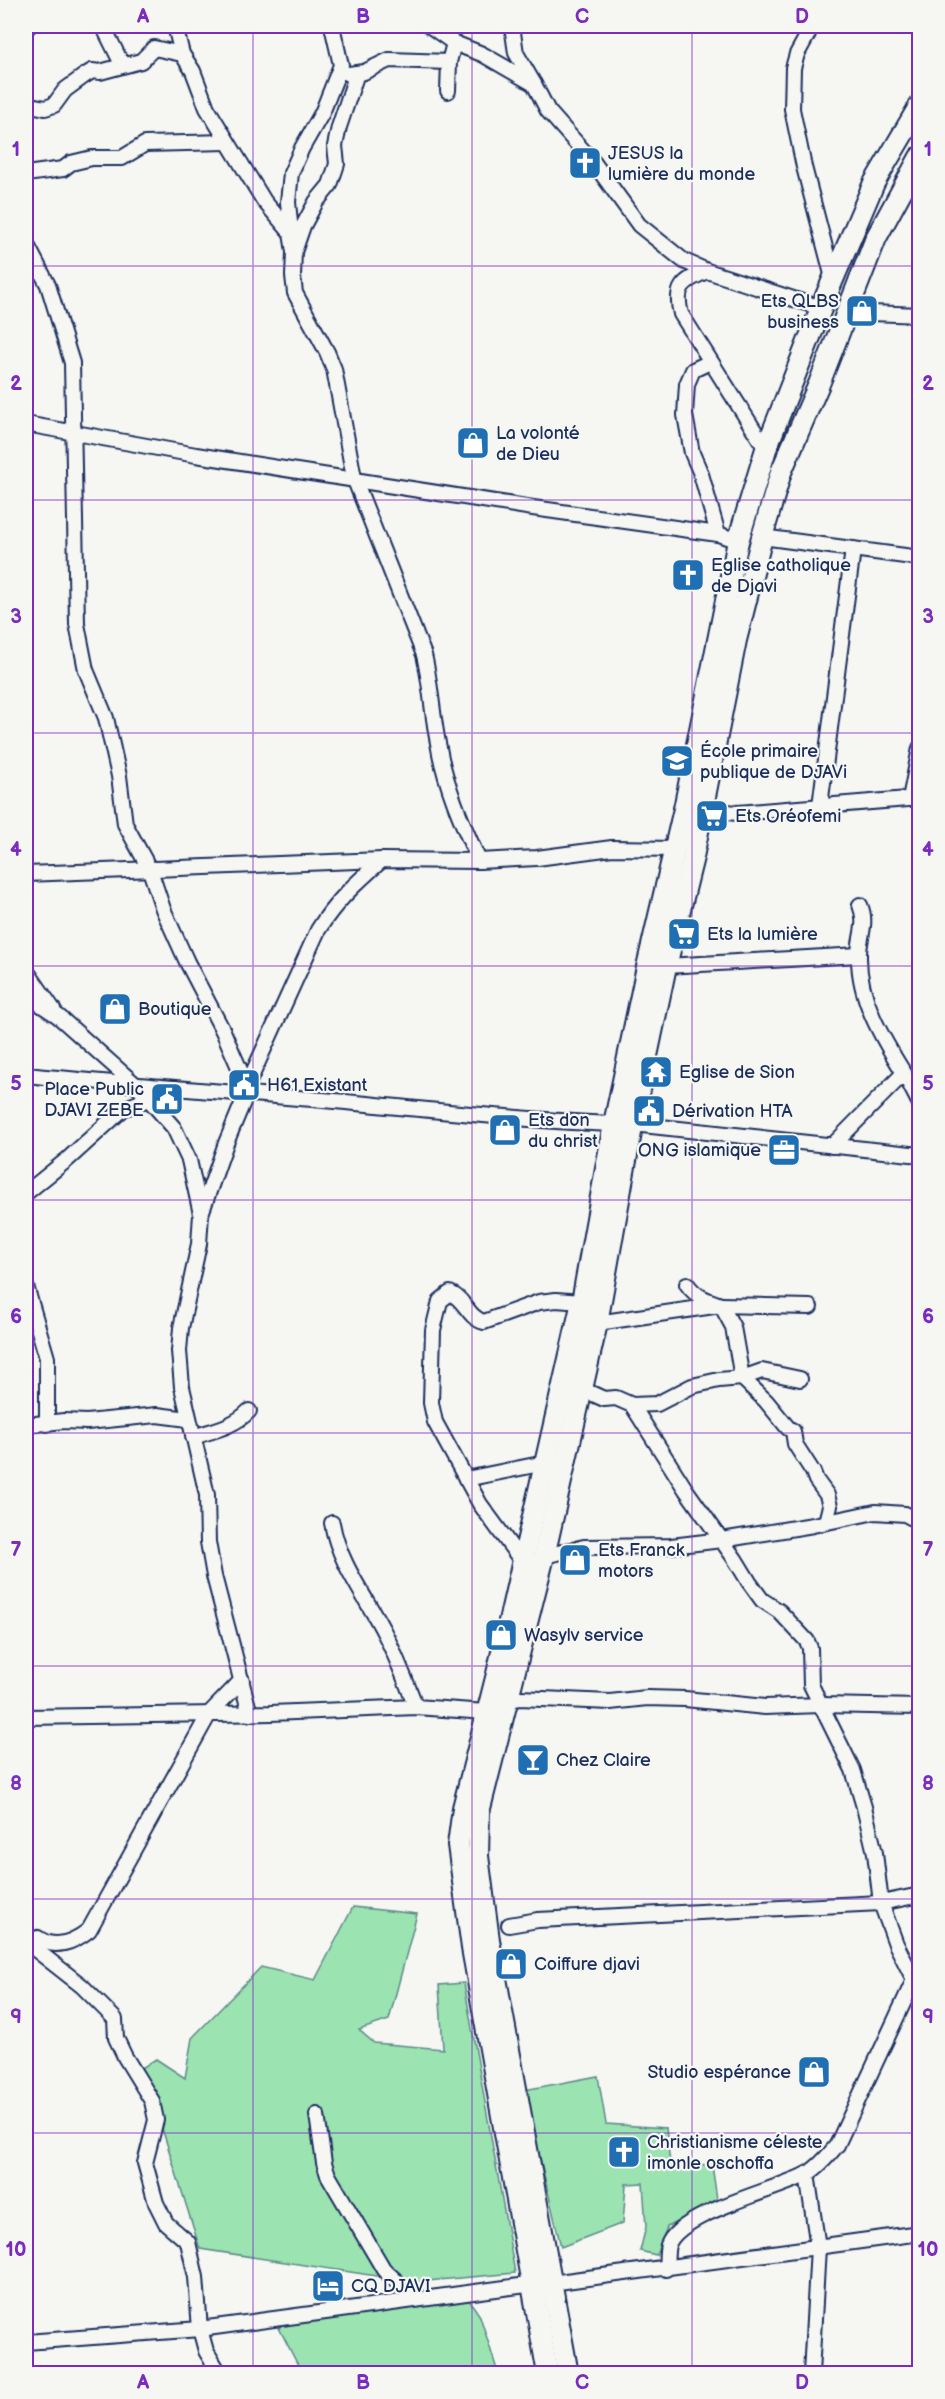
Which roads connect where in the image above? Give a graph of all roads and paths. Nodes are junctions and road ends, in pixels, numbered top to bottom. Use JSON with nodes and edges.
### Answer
{"nodes":[{"id":1,"x":103,"y":26,"type":"edge"},
{"id":2,"x":175,"y":26,"type":"edge"},
{"id":3,"x":332,"y":26,"type":"edge"},
{"id":4,"x":430,"y":26,"type":"edge"},
{"id":5,"x":512,"y":26,"type":"edge"},
{"id":6,"x":808,"y":34,"type":"dead end"},
{"id":7,"x":454,"y":43,"type":"junction"},
{"id":8,"x":182,"y":54,"type":"junction"},
{"id":9,"x":449,"y":62,"type":"junction"},
{"id":10,"x":122,"y":64,"type":"junction"},
{"id":11,"x":339,"y":69,"type":"junction"},
{"id":12,"x":357,"y":73,"type":"junction"},
{"id":13,"x":534,"y":84,"type":"junction"},
{"id":14,"x":448,"y":91,"type":"dead end"},
{"id":15,"x":26,"y":104,"type":"edge"},
{"id":16,"x":920,"y":105,"type":"edge"},
{"id":17,"x":227,"y":142,"type":"junction"},
{"id":18,"x":920,"y":158,"type":"edge"},
{"id":19,"x":26,"y":174,"type":"edge"},
{"id":20,"x":291,"y":232,"type":"junction"},
{"id":21,"x":26,"y":243,"type":"edge"},
{"id":22,"x":294,"y":252,"type":"junction"},
{"id":23,"x":707,"y":271,"type":"junction"},
{"id":24,"x":834,"y":280,"type":"junction"},
{"id":25,"x":821,"y":308,"type":"junction"},
{"id":26,"x":847,"y":312,"type":"junction"},
{"id":27,"x":920,"y":315,"type":"edge"},
{"id":28,"x":710,"y":362,"type":"junction"},
{"id":29,"x":26,"y":424,"type":"edge"},
{"id":30,"x":74,"y":431,"type":"junction"},
{"id":31,"x":766,"y":449,"type":"junction"},
{"id":32,"x":354,"y":478,"type":"junction"},
{"id":33,"x":718,"y":534,"type":"junction"},
{"id":34,"x":762,"y":537,"type":"junction"},
{"id":35,"x":738,"y":541,"type":"junction"},
{"id":36,"x":853,"y":549,"type":"junction"},
{"id":37,"x":920,"y":558,"type":"edge"},
{"id":38,"x":920,"y":748,"type":"edge"},
{"id":39,"x":915,"y":799,"type":"edge"},
{"id":40,"x":820,"y":806,"type":"junction"},
{"id":41,"x":702,"y":810,"type":"junction"},
{"id":42,"x":676,"y":849,"type":"junction"},
{"id":43,"x":382,"y":860,"type":"junction"},
{"id":44,"x":479,"y":861,"type":"junction"},
{"id":45,"x":150,"y":870,"type":"junction"},
{"id":46,"x":26,"y":874,"type":"edge"},
{"id":47,"x":860,"y":904,"type":"dead end"},
{"id":48,"x":859,"y":955,"type":"junction"},
{"id":49,"x":666,"y":966,"type":"junction"},
{"id":50,"x":26,"y":970,"type":"edge"},
{"id":51,"x":26,"y":995,"type":"edge"},
{"id":52,"x":58,"y":1016,"type":"junction"},
{"id":53,"x":904,"y":1073,"type":"junction"},
{"id":54,"x":26,"y":1075,"type":"edge"},
{"id":55,"x":138,"y":1087,"type":"junction"},
{"id":56,"x":247,"y":1090,"type":"junction"},
{"id":57,"x":148,"y":1099,"type":"junction"},
{"id":58,"x":920,"y":1104,"type":"edge"},
{"id":59,"x":624,"y":1124,"type":"junction"},
{"id":60,"x":832,"y":1146,"type":"junction"},
{"id":61,"x":920,"y":1155,"type":"edge"},
{"id":62,"x":26,"y":1192,"type":"edge"},
{"id":63,"x":201,"y":1214,"type":"junction"},
{"id":64,"x":687,"y":1284,"type":"dead end"},
{"id":65,"x":26,"y":1286,"type":"edge"},
{"id":66,"x":582,"y":1302,"type":"junction"},
{"id":67,"x":721,"y":1305,"type":"junction"},
{"id":68,"x":810,"y":1307,"type":"dead end"},
{"id":69,"x":597,"y":1323,"type":"junction"},
{"id":70,"x":742,"y":1378,"type":"junction"},
{"id":71,"x":800,"y":1379,"type":"dead end"},
{"id":72,"x":582,"y":1389,"type":"junction"},
{"id":73,"x":632,"y":1405,"type":"junction"},
{"id":74,"x":249,"y":1412,"type":"dead end"},
{"id":75,"x":189,"y":1419,"type":"junction"},
{"id":76,"x":47,"y":1424,"type":"junction"},
{"id":77,"x":26,"y":1425,"type":"edge"},
{"id":78,"x":193,"y":1437,"type":"junction"},
{"id":79,"x":545,"y":1463,"type":"junction"},
{"id":80,"x":466,"y":1479,"type":"junction"},
{"id":81,"x":826,"y":1522,"type":"junction"},
{"id":82,"x":920,"y":1522,"type":"edge"},
{"id":83,"x":332,"y":1523,"type":"dead end"},
{"id":84,"x":722,"y":1540,"type":"junction"},
{"id":85,"x":544,"y":1556,"type":"junction"},
{"id":86,"x":523,"y":1563,"type":"junction"},
{"id":87,"x":242,"y":1680,"type":"junction"},
{"id":88,"x":506,"y":1701,"type":"junction"},
{"id":89,"x":821,"y":1705,"type":"junction"},
{"id":90,"x":416,"y":1707,"type":"junction"},
{"id":91,"x":920,"y":1707,"type":"edge"},
{"id":92,"x":486,"y":1712,"type":"junction"},
{"id":93,"x":209,"y":1714,"type":"junction"},
{"id":94,"x":250,"y":1714,"type":"junction"},
{"id":95,"x":26,"y":1717,"type":"edge"},
{"id":96,"x":920,"y":1894,"type":"edge"},
{"id":97,"x":881,"y":1903,"type":"junction"},
{"id":98,"x":509,"y":1925,"type":"dead end"},
{"id":99,"x":26,"y":1944,"type":"edge"},
{"id":100,"x":916,"y":1987,"type":"edge"},
{"id":101,"x":317,"y":2115,"type":"dead end"},
{"id":102,"x":807,"y":2174,"type":"junction"},
{"id":103,"x":920,"y":2233,"type":"edge"},
{"id":104,"x":818,"y":2247,"type":"junction"},
{"id":105,"x":666,"y":2269,"type":"junction"},
{"id":106,"x":542,"y":2283,"type":"junction"},
{"id":107,"x":416,"y":2299,"type":"junction"},
{"id":108,"x":200,"y":2329,"type":"junction"},
{"id":109,"x":26,"y":2342,"type":"edge"},
{"id":110,"x":220,"y":2373,"type":"edge"},
{"id":111,"x":548,"y":2373,"type":"edge"},
{"id":112,"x":568,"y":2373,"type":"edge"},
{"id":113,"x":811,"y":2373,"type":"edge"}],
"edges":[{"from":1,"to":10,"type":"street"},
{"from":2,"to":8,"type":"street"},
{"from":3,"to":11,"type":"street"},
{"from":4,"to":7,"type":"street"},
{"from":5,"to":13,"type":"street"},
{"from":6,"to":24,"type":"street"},
{"from":7,"to":9,"type":"street"},
{"from":7,"to":13,"type":"street"},
{"from":8,"to":10,"type":"street"},
{"from":8,"to":17,"type":"street"},
{"from":9,"to":12,"type":"street"},
{"from":9,"to":14,"type":"street"},
{"from":10,"to":15,"type":"street"},
{"from":11,"to":12,"type":"street"},
{"from":11,"to":20,"type":"street"},
{"from":12,"to":22,"type":"street"},
{"from":13,"to":23,"type":"street"},
{"from":16,"to":24,"type":"main road"},
{"from":17,"to":19,"type":"street"},
{"from":17,"to":20,"type":"street"},
{"from":18,"to":26,"type":"main road"},
{"from":20,"to":22,"type":"street"},
{"from":21,"to":30,"type":"street"},
{"from":22,"to":32,"type":"street"},
{"from":23,"to":25,"type":"street"},
{"from":23,"to":28,"type":"street"},
{"from":24,"to":25,"type":"main road"},
{"from":25,"to":31,"type":"main road"},
{"from":26,"to":27,"type":"street"},
{"from":26,"to":34,"type":"main road"},
{"from":28,"to":31,"type":"street"},
{"from":28,"to":33,"type":"street"},
{"from":29,"to":30,"type":"street"},
{"from":30,"to":32,"type":"street"},
{"from":30,"to":45,"type":"street"},
{"from":31,"to":35,"type":"main road"},
{"from":32,"to":33,"type":"street"},
{"from":32,"to":44,"type":"street"},
{"from":33,"to":35,"type":"street"},
{"from":34,"to":36,"type":"street"},
{"from":34,"to":41,"type":"main road"},
{"from":35,"to":42,"type":"main road"},
{"from":36,"to":37,"type":"street"},
{"from":36,"to":40,"type":"street"},
{"from":38,"to":39,"type":"street"},
{"from":39,"to":40,"type":"street"},
{"from":40,"to":41,"type":"street"},
{"from":41,"to":49,"type":"main road"},
{"from":42,"to":44,"type":"street"},
{"from":42,"to":59,"type":"main road"},
{"from":43,"to":44,"type":"street"},
{"from":43,"to":45,"type":"street"},
{"from":43,"to":56,"type":"street"},
{"from":45,"to":46,"type":"street"},
{"from":45,"to":56,"type":"street"},
{"from":47,"to":48,"type":"street"},
{"from":48,"to":49,"type":"street"},
{"from":48,"to":53,"type":"street"},
{"from":49,"to":59,"type":"main road"},
{"from":50,"to":52,"type":"street"},
{"from":51,"to":52,"type":"street"},
{"from":52,"to":55,"type":"street"},
{"from":53,"to":58,"type":"street"},
{"from":53,"to":60,"type":"street"},
{"from":54,"to":55,"type":"street"},
{"from":55,"to":56,"type":"street"},
{"from":55,"to":57,"type":"street"},
{"from":56,"to":59,"type":"street"},
{"from":56,"to":63,"type":"street"},
{"from":57,"to":62,"type":"street"},
{"from":57,"to":63,"type":"street"},
{"from":59,"to":60,"type":"street"},
{"from":59,"to":66,"type":"main road"},
{"from":59,"to":69,"type":"main road"},
{"from":60,"to":61,"type":"street"},
{"from":63,"to":75,"type":"street"},
{"from":64,"to":67,"type":"street"},
{"from":65,"to":76,"type":"street"},
{"from":66,"to":79,"type":"main road"},
{"from":66,"to":80,"type":"street"},
{"from":67,"to":68,"type":"street"},
{"from":67,"to":69,"type":"street"},
{"from":67,"to":70,"type":"street"},
{"from":69,"to":72,"type":"main road"},
{"from":70,"to":71,"type":"street"},
{"from":70,"to":73,"type":"street"},
{"from":70,"to":81,"type":"street"},
{"from":72,"to":73,"type":"street"},
{"from":72,"to":85,"type":"main road"},
{"from":73,"to":84,"type":"street"},
{"from":74,"to":78,"type":"street"},
{"from":75,"to":76,"type":"street"},
{"from":75,"to":78,"type":"street"},
{"from":76,"to":77,"type":"street"},
{"from":78,"to":87,"type":"street"},
{"from":79,"to":80,"type":"street"},
{"from":79,"to":86,"type":"main road"},
{"from":80,"to":86,"type":"street"},
{"from":81,"to":82,"type":"street"},
{"from":81,"to":84,"type":"street"},
{"from":83,"to":90,"type":"street"},
{"from":84,"to":85,"type":"street"},
{"from":84,"to":89,"type":"street"},
{"from":85,"to":88,"type":"main road"},
{"from":86,"to":92,"type":"main road"},
{"from":87,"to":93,"type":"street"},
{"from":87,"to":94,"type":"street"},
{"from":88,"to":89,"type":"street"},
{"from":88,"to":106,"type":"main road"},
{"from":89,"to":91,"type":"street"},
{"from":89,"to":97,"type":"street"},
{"from":90,"to":92,"type":"street"},
{"from":90,"to":94,"type":"street"},
{"from":92,"to":106,"type":"main road"},
{"from":93,"to":94,"type":"street"},
{"from":93,"to":95,"type":"street"},
{"from":93,"to":99,"type":"street"},
{"from":96,"to":97,"type":"street"},
{"from":97,"to":98,"type":"street"},
{"from":97,"to":100,"type":"street"},
{"from":99,"to":108,"type":"street"},
{"from":100,"to":102,"type":"street"},
{"from":101,"to":107,"type":"street"},
{"from":102,"to":104,"type":"street"},
{"from":102,"to":105,"type":"street"},
{"from":103,"to":104,"type":"street"},
{"from":104,"to":105,"type":"street"},
{"from":104,"to":113,"type":"street"},
{"from":105,"to":106,"type":"street"},
{"from":106,"to":107,"type":"street"},
{"from":106,"to":111,"type":"main road"},
{"from":106,"to":112,"type":"main road"},
{"from":107,"to":108,"type":"street"},
{"from":108,"to":109,"type":"street"},
{"from":108,"to":110,"type":"street"}]}
